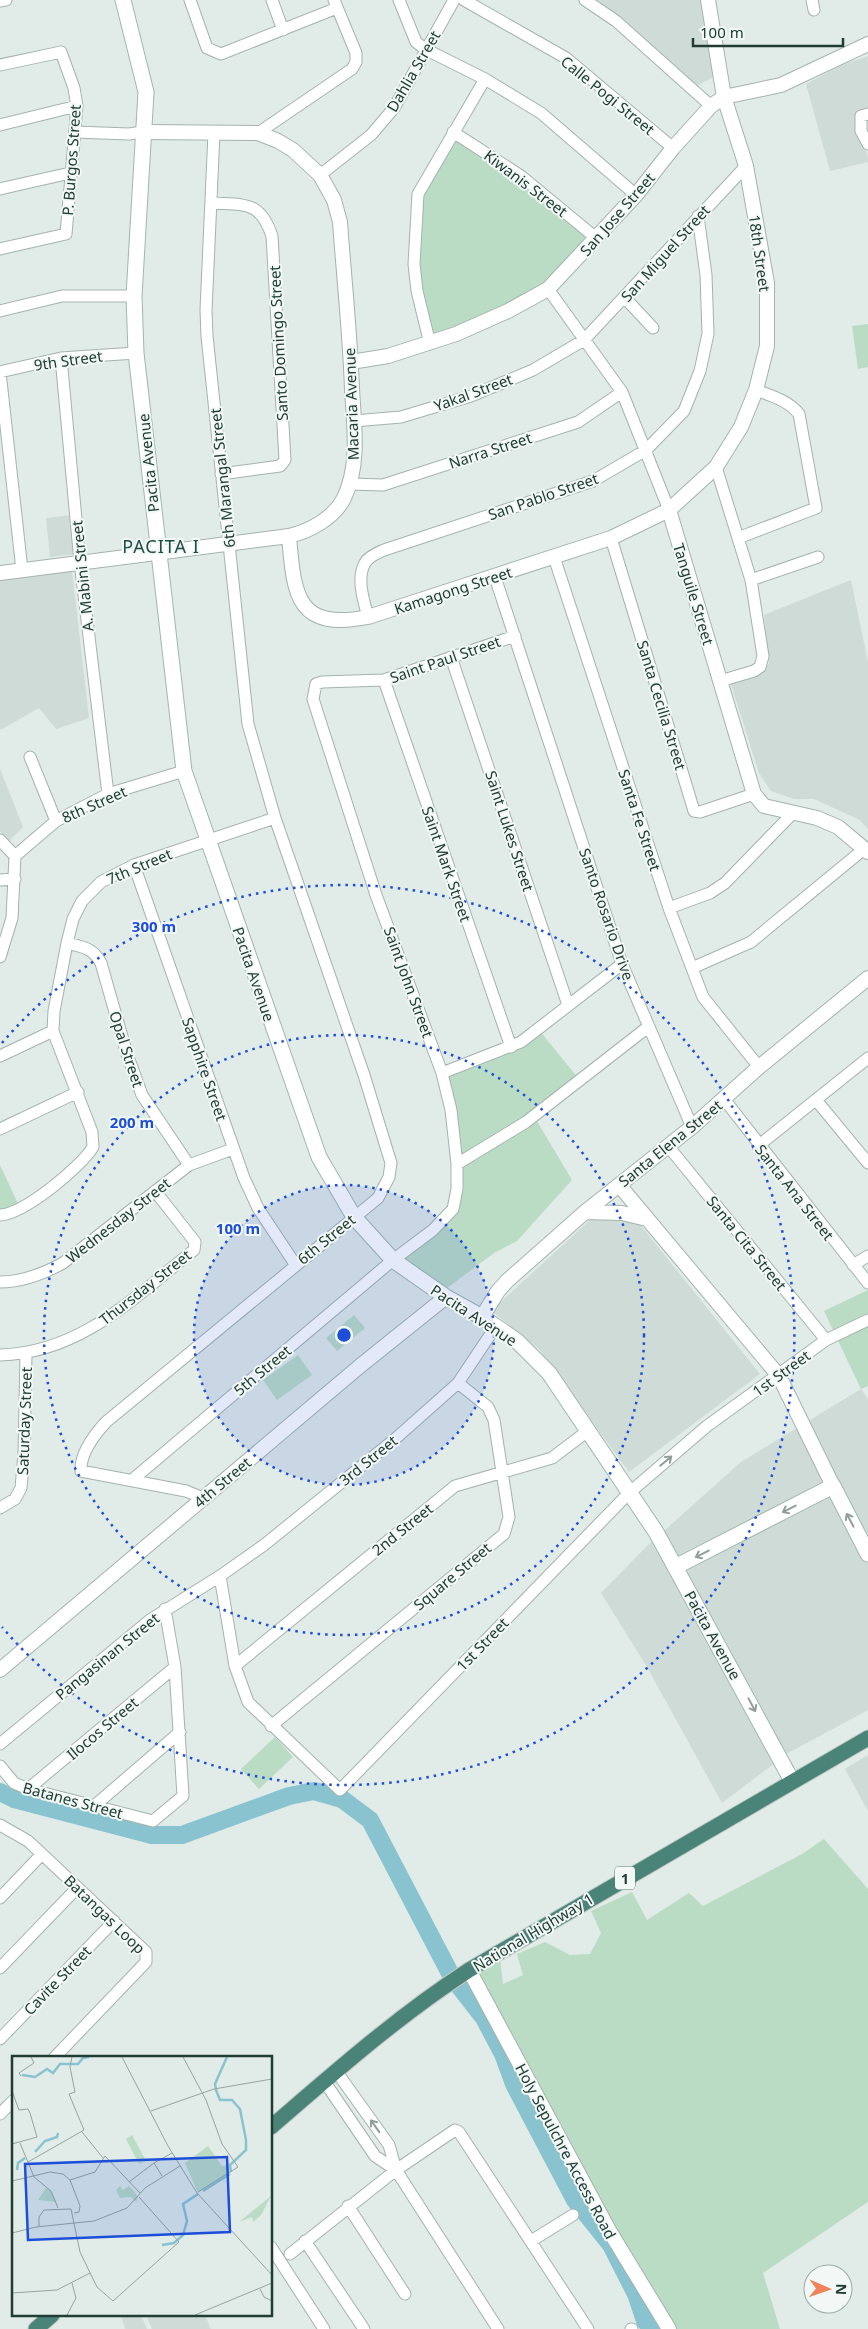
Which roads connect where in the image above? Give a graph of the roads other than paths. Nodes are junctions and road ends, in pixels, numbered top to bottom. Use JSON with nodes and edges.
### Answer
{"nodes":[{"id":1,"x":6,"y":0,"type":"edge"},
{"id":2,"x":124,"y":0,"type":"edge"},
{"id":3,"x":190,"y":0,"type":"edge"},
{"id":4,"x":272,"y":0,"type":"edge"},
{"id":5,"x":399,"y":0,"type":"edge"},
{"id":6,"x":454,"y":0,"type":"edge"},
{"id":7,"x":464,"y":0,"type":"edge"},
{"id":8,"x":708,"y":0,"type":"edge"},
{"id":9,"x":0,"y":1,"type":"edge"},
{"id":10,"x":590,"y":1,"type":"edge"},
{"id":11,"x":336,"y":4,"type":"edge"},
{"id":12,"x":283,"y":30,"type":"junction"},
{"id":13,"x":868,"y":44,"type":"edge"},
{"id":14,"x":425,"y":49,"type":"junction"},
{"id":15,"x":0,"y":65,"type":"edge"},
{"id":16,"x":484,"y":79,"type":"junction"},
{"id":17,"x":724,"y":97,"type":"junction"},
{"id":18,"x":77,"y":106,"type":"junction"},
{"id":19,"x":711,"y":106,"type":"junction"},
{"id":20,"x":868,"y":114,"type":"edge"},
{"id":21,"x":0,"y":126,"type":"edge"},
{"id":22,"x":75,"y":132,"type":"junction"},
{"id":23,"x":142,"y":132,"type":"junction"},
{"id":24,"x":454,"y":132,"type":"junction"},
{"id":25,"x":214,"y":133,"type":"junction"},
{"id":26,"x":258,"y":133,"type":"junction"},
{"id":27,"x":868,"y":144,"type":"edge"},
{"id":28,"x":673,"y":148,"type":"junction"},
{"id":29,"x":746,"y":166,"type":"junction"},
{"id":30,"x":70,"y":172,"type":"junction"},
{"id":31,"x":320,"y":175,"type":"junction"},
{"id":32,"x":0,"y":189,"type":"edge"},
{"id":33,"x":636,"y":195,"type":"junction"},
{"id":34,"x":211,"y":203,"type":"junction"},
{"id":35,"x":698,"y":216,"type":"junction"},
{"id":36,"x":596,"y":238,"type":"junction"},
{"id":37,"x":0,"y":250,"type":"edge"},
{"id":38,"x":548,"y":288,"type":"junction"},
{"id":39,"x":134,"y":296,"type":"junction"},
{"id":40,"x":625,"y":298,"type":"junction"},
{"id":41,"x":0,"y":311,"type":"edge"},
{"id":42,"x":653,"y":328,"type":"dead end"},
{"id":43,"x":584,"y":340,"type":"junction"},
{"id":44,"x":430,"y":344,"type":"junction"},
{"id":45,"x":136,"y":353,"type":"junction"},
{"id":46,"x":60,"y":358,"type":"junction"},
{"id":47,"x":351,"y":362,"type":"junction"},
{"id":48,"x":0,"y":372,"type":"edge"},
{"id":49,"x":756,"y":390,"type":"junction"},
{"id":50,"x":622,"y":392,"type":"junction"},
{"id":51,"x":354,"y":421,"type":"junction"},
{"id":52,"x":646,"y":450,"type":"junction"},
{"id":53,"x":716,"y":467,"type":"junction"},
{"id":54,"x":221,"y":474,"type":"junction"},
{"id":55,"x":350,"y":484,"type":"junction"},
{"id":56,"x":669,"y":510,"type":"junction"},
{"id":57,"x":290,"y":536,"type":"junction"},
{"id":58,"x":611,"y":538,"type":"junction"},
{"id":59,"x":738,"y":538,"type":"junction"},
{"id":60,"x":229,"y":544,"type":"junction"},
{"id":61,"x":158,"y":552,"type":"junction"},
{"id":62,"x":818,"y":557,"type":"dead end"},
{"id":63,"x":554,"y":558,"type":"junction"},
{"id":64,"x":80,"y":562,"type":"junction"},
{"id":65,"x":22,"y":570,"type":"junction"},
{"id":66,"x":0,"y":573,"type":"edge"},
{"id":67,"x":495,"y":577,"type":"junction"},
{"id":68,"x":751,"y":580,"type":"junction"},
{"id":69,"x":368,"y":617,"type":"junction"},
{"id":70,"x":515,"y":636,"type":"junction"},
{"id":71,"x":451,"y":657,"type":"junction"},
{"id":72,"x":384,"y":680,"type":"junction"},
{"id":73,"x":720,"y":681,"type":"junction"},
{"id":74,"x":316,"y":684,"type":"joint"},
{"id":75,"x":30,"y":757,"type":"dead end"},
{"id":76,"x":184,"y":771,"type":"junction"},
{"id":77,"x":108,"y":794,"type":"junction"},
{"id":78,"x":754,"y":794,"type":"junction"},
{"id":79,"x":794,"y":812,"type":"junction"},
{"id":80,"x":275,"y":818,"type":"junction"},
{"id":81,"x":56,"y":821,"type":"junction"},
{"id":82,"x":0,"y":840,"type":"edge"},
{"id":83,"x":207,"y":840,"type":"junction"},
{"id":84,"x":866,"y":850,"type":"edge"},
{"id":85,"x":15,"y":856,"type":"junction"},
{"id":86,"x":134,"y":865,"type":"junction"},
{"id":87,"x":15,"y":878,"type":"junction"},
{"id":88,"x":0,"y":880,"type":"edge"},
{"id":89,"x":669,"y":908,"type":"junction"},
{"id":90,"x":67,"y":943,"type":"junction"},
{"id":91,"x":0,"y":957,"type":"edge"},
{"id":92,"x":622,"y":964,"type":"junction"},
{"id":93,"x":692,"y":968,"type":"junction"},
{"id":94,"x":868,"y":978,"type":"edge"},
{"id":95,"x":568,"y":1005,"type":"junction"},
{"id":96,"x":648,"y":1027,"type":"junction"},
{"id":97,"x":53,"y":1032,"type":"junction"},
{"id":98,"x":511,"y":1048,"type":"junction"},
{"id":99,"x":0,"y":1056,"type":"edge"},
{"id":100,"x":868,"y":1058,"type":"edge"},
{"id":101,"x":759,"y":1067,"type":"junction"},
{"id":102,"x":442,"y":1073,"type":"junction"},
{"id":103,"x":78,"y":1092,"type":"junction"},
{"id":104,"x":724,"y":1099,"type":"junction"},
{"id":105,"x":816,"y":1100,"type":"junction"},
{"id":106,"x":692,"y":1127,"type":"junction"},
{"id":107,"x":0,"y":1129,"type":"edge"},
{"id":108,"x":668,"y":1146,"type":"junction"},
{"id":109,"x":758,"y":1146,"type":"junction"},
{"id":110,"x":233,"y":1149,"type":"junction"},
{"id":111,"x":868,"y":1163,"type":"edge"},
{"id":112,"x":457,"y":1164,"type":"junction"},
{"id":113,"x":189,"y":1165,"type":"junction"},
{"id":114,"x":618,"y":1185,"type":"junction"},
{"id":115,"x":155,"y":1191,"type":"junction"},
{"id":116,"x":584,"y":1212,"type":"junction"},
{"id":117,"x":0,"y":1215,"type":"edge"},
{"id":118,"x":354,"y":1217,"type":"junction"},
{"id":119,"x":647,"y":1219,"type":"junction"},
{"id":120,"x":868,"y":1256,"type":"edge"},
{"id":121,"x":393,"y":1260,"type":"junction"},
{"id":122,"x":295,"y":1264,"type":"junction"},
{"id":123,"x":853,"y":1265,"type":"junction"},
{"id":124,"x":0,"y":1282,"type":"edge"},
{"id":125,"x":868,"y":1283,"type":"edge"},
{"id":126,"x":446,"y":1298,"type":"junction"},
{"id":127,"x":482,"y":1317,"type":"junction"},
{"id":128,"x":868,"y":1320,"type":"edge"},
{"id":129,"x":496,"y":1326,"type":"junction"},
{"id":130,"x":826,"y":1340,"type":"junction"},
{"id":131,"x":26,"y":1354,"type":"junction"},
{"id":132,"x":0,"y":1355,"type":"edge"},
{"id":133,"x":778,"y":1376,"type":"junction"},
{"id":134,"x":458,"y":1383,"type":"junction"},
{"id":135,"x":589,"y":1430,"type":"junction"},
{"id":136,"x":503,"y":1473,"type":"junction"},
{"id":137,"x":132,"y":1480,"type":"junction"},
{"id":138,"x":833,"y":1486,"type":"junction"},
{"id":139,"x":629,"y":1492,"type":"junction"},
{"id":140,"x":203,"y":1498,"type":"junction"},
{"id":141,"x":0,"y":1508,"type":"edge"},
{"id":142,"x":868,"y":1554,"type":"edge"},
{"id":143,"x":675,"y":1567,"type":"junction"},
{"id":144,"x":220,"y":1576,"type":"junction"},
{"id":145,"x":165,"y":1609,"type":"junction"},
{"id":146,"x":235,"y":1666,"type":"junction"},
{"id":147,"x":175,"y":1667,"type":"junction"},
{"id":148,"x":0,"y":1670,"type":"edge"},
{"id":149,"x":272,"y":1726,"type":"junction"},
{"id":150,"x":180,"y":1732,"type":"junction"},
{"id":151,"x":868,"y":1738,"type":"edge"},
{"id":152,"x":0,"y":1744,"type":"edge"},
{"id":153,"x":0,"y":1766,"type":"edge"},
{"id":154,"x":792,"y":1781,"type":"junction"},
{"id":155,"x":28,"y":1789,"type":"junction"},
{"id":156,"x":93,"y":1807,"type":"junction"},
{"id":157,"x":1,"y":1826,"type":"edge"},
{"id":158,"x":42,"y":1854,"type":"junction"},
{"id":159,"x":77,"y":1888,"type":"junction"},
{"id":160,"x":0,"y":1898,"type":"edge"},
{"id":161,"x":114,"y":1921,"type":"junction"},
{"id":162,"x":0,"y":1968,"type":"edge"},
{"id":163,"x":459,"y":1976,"type":"junction"},
{"id":164,"x":0,"y":2039,"type":"edge"},
{"id":165,"x":56,"y":2056,"type":"edge"},
{"id":166,"x":330,"y":2076,"type":"junction"},
{"id":167,"x":12,"y":2102,"type":"edge"},
{"id":168,"x":0,"y":2114,"type":"edge"},
{"id":169,"x":272,"y":2126,"type":"edge"},
{"id":170,"x":396,"y":2170,"type":"junction"},
{"id":171,"x":348,"y":2206,"type":"junction"},
{"id":172,"x":574,"y":2215,"type":"dead end"},
{"id":173,"x":532,"y":2241,"type":"junction"},
{"id":174,"x":305,"y":2242,"type":"junction"},
{"id":175,"x":272,"y":2248,"type":"edge"},
{"id":176,"x":290,"y":2254,"type":"dead end"},
{"id":177,"x":405,"y":2294,"type":"dead end"},
{"id":178,"x":51,"y":2316,"type":"edge"},
{"id":179,"x":36,"y":2329,"type":"edge"},
{"id":180,"x":324,"y":2329,"type":"edge"},
{"id":181,"x":364,"y":2329,"type":"edge"},
{"id":182,"x":498,"y":2329,"type":"edge"},
{"id":183,"x":588,"y":2329,"type":"edge"},
{"id":184,"x":669,"y":2329,"type":"edge"}],
"edges":[{"from":1,"to":9,"type":"street"},
{"from":2,"to":23,"type":"main road","name":"Pacita Avenue"},
{"from":3,"to":12,"type":"street"},
{"from":4,"to":12,"type":"street"},
{"from":5,"to":14,"type":"street"},
{"from":6,"to":14,"type":"street","name":"Dahlia Street"},
{"from":7,"to":28,"type":"street","name":"Calle Pogi Street"},
{"from":8,"to":17,"type":"street","name":"18th Street"},
{"from":10,"to":19,"type":"street"},
{"from":11,"to":12,"type":"street"},
{"from":11,"to":26,"type":"street"},
{"from":13,"to":17,"type":"street","name":"San Jose Street"},
{"from":14,"to":16,"type":"street"},
{"from":14,"to":31,"type":"street","name":"Dahlia Street"},
{"from":15,"to":18,"type":"street","name":"P. Burgos Street"},
{"from":16,"to":24,"type":"street"},
{"from":16,"to":33,"type":"street"},
{"from":17,"to":19,"type":"street","name":"San Jose Street"},
{"from":17,"to":29,"type":"street","name":"18th Street"},
{"from":18,"to":21,"type":"street"},
{"from":18,"to":22,"type":"street","name":"P. Burgos Street"},
{"from":19,"to":28,"type":"street","name":"San Jose Street"},
{"from":20,"to":27,"type":"street"},
{"from":22,"to":23,"type":"street"},
{"from":22,"to":30,"type":"street","name":"P. Burgos Street"},
{"from":23,"to":25,"type":"street","name":"Macaria Avenue"},
{"from":23,"to":39,"type":"main road","name":"Pacita Avenue"},
{"from":24,"to":36,"type":"street","name":"Kiwanis Street"},
{"from":24,"to":44,"type":"street"},
{"from":25,"to":26,"type":"street","name":"Macaria Avenue"},
{"from":25,"to":34,"type":"street","name":"6th Marangal Street"},
{"from":26,"to":31,"type":"street","name":"Macaria Avenue"},
{"from":28,"to":33,"type":"street","name":"San Jose Street"},
{"from":29,"to":35,"type":"street","name":"San Miguel Street"},
{"from":29,"to":49,"type":"street","name":"18th Street"},
{"from":30,"to":32,"type":"street"},
{"from":30,"to":37,"type":"street","name":"P. Burgos Street"},
{"from":31,"to":47,"type":"street","name":"Macaria Avenue"},
{"from":33,"to":36,"type":"street","name":"San Jose Street"},
{"from":34,"to":54,"type":"street","name":"6th Marangal Street"},
{"from":34,"to":54,"type":"street","name":"Santo Domingo Street"},
{"from":35,"to":40,"type":"street","name":"San Miguel Street"},
{"from":35,"to":52,"type":"street","name":"San Pablo Street"},
{"from":36,"to":38,"type":"street","name":"San Jose Street"},
{"from":38,"to":43,"type":"street","name":"Tanguile Street"},
{"from":38,"to":44,"type":"street","name":"San Jose Street"},
{"from":39,"to":41,"type":"street"},
{"from":39,"to":45,"type":"main road","name":"Pacita Avenue"},
{"from":40,"to":42,"type":"street"},
{"from":40,"to":43,"type":"street","name":"San Miguel Street"},
{"from":43,"to":50,"type":"street","name":"Tanguile Street"},
{"from":43,"to":51,"type":"street","name":"Yakal Street"},
{"from":44,"to":47,"type":"street","name":"San Jose Street"},
{"from":45,"to":46,"type":"street","name":"9th Street"},
{"from":45,"to":61,"type":"main road","name":"Pacita Avenue"},
{"from":46,"to":48,"type":"street","name":"9th Street"},
{"from":46,"to":64,"type":"street","name":"A. Mabini Street"},
{"from":47,"to":51,"type":"street","name":"Macaria Avenue"},
{"from":48,"to":65,"type":"street"},
{"from":49,"to":53,"type":"street","name":"18th Street"},
{"from":49,"to":59,"type":"street"},
{"from":50,"to":52,"type":"street","name":"Tanguile Street"},
{"from":50,"to":55,"type":"street","name":"Narra Street"},
{"from":51,"to":55,"type":"street","name":"Macaria Avenue"},
{"from":52,"to":56,"type":"street","name":"Tanguile Street"},
{"from":52,"to":69,"type":"street","name":"San Pablo Street"},
{"from":53,"to":56,"type":"street","name":"18th Street"},
{"from":53,"to":59,"type":"street"},
{"from":54,"to":60,"type":"street","name":"6th Marangal Street"},
{"from":55,"to":57,"type":"street","name":"Macaria Avenue"},
{"from":56,"to":58,"type":"street","name":"Kamagong Street"},
{"from":56,"to":73,"type":"street","name":"Tanguile Street"},
{"from":57,"to":60,"type":"street","name":"Macaria Avenue"},
{"from":57,"to":69,"type":"street","name":"Kamagong Street"},
{"from":58,"to":63,"type":"street","name":"Kamagong Street"},
{"from":58,"to":78,"type":"street","name":"Santa Cecilia Street"},
{"from":59,"to":68,"type":"street"},
{"from":60,"to":61,"type":"street","name":"Macaria Avenue"},
{"from":60,"to":80,"type":"street","name":"6th Marangal Street"},
{"from":61,"to":64,"type":"street","name":"Macaria Avenue"},
{"from":61,"to":76,"type":"main road","name":"Pacita Avenue"},
{"from":62,"to":68,"type":"street"},
{"from":63,"to":67,"type":"street","name":"Kamagong Street"},
{"from":63,"to":89,"type":"street","name":"Santa Fe Street"},
{"from":64,"to":65,"type":"street","name":"Macaria Avenue"},
{"from":64,"to":77,"type":"street","name":"A. Mabini Street"},
{"from":65,"to":66,"type":"street","name":"Macaria Avenue"},
{"from":67,"to":69,"type":"street","name":"Kamagong Street"},
{"from":67,"to":70,"type":"street","name":"Santo Rosario Drive"},
{"from":68,"to":73,"type":"street"},
{"from":70,"to":71,"type":"street","name":"Saint Paul Street"},
{"from":70,"to":92,"type":"street","name":"Santo Rosario Drive"},
{"from":71,"to":72,"type":"street","name":"Saint Paul Street"},
{"from":71,"to":95,"type":"street","name":"Saint Lukes Street"},
{"from":72,"to":74,"type":"street","name":"Saint Paul Street"},
{"from":72,"to":98,"type":"street","name":"Saint Mark Street"},
{"from":73,"to":78,"type":"street","name":"Tanguile Street"},
{"from":74,"to":102,"type":"street","name":"Saint John Street"},
{"from":75,"to":81,"type":"street"},
{"from":76,"to":77,"type":"street","name":"8th Street"},
{"from":76,"to":83,"type":"main road","name":"Pacita Avenue"},
{"from":77,"to":81,"type":"street","name":"8th Street"},
{"from":78,"to":79,"type":"street"},
{"from":79,"to":84,"type":"street"},
{"from":79,"to":89,"type":"street"},
{"from":80,"to":83,"type":"street","name":"7th Street"},
{"from":80,"to":118,"type":"street","name":"6th Street"},
{"from":81,"to":85,"type":"street","name":"8th Street"},
{"from":82,"to":85,"type":"street"},
{"from":83,"to":86,"type":"street","name":"7th Street"},
{"from":83,"to":118,"type":"main road","name":"Pacita Avenue"},
{"from":84,"to":93,"type":"street"},
{"from":85,"to":87,"type":"street"},
{"from":86,"to":90,"type":"street","name":"7th Street"},
{"from":86,"to":110,"type":"street","name":"Sapphire Street"},
{"from":87,"to":88,"type":"street"},
{"from":87,"to":91,"type":"street"},
{"from":89,"to":93,"type":"street","name":"Santa Fe Street"},
{"from":90,"to":97,"type":"street","name":"7th Street"},
{"from":90,"to":113,"type":"street","name":"Opal Street"},
{"from":92,"to":95,"type":"street"},
{"from":92,"to":96,"type":"street","name":"Santo Rosario Drive"},
{"from":93,"to":101,"type":"street","name":"Santa Fe Street"},
{"from":94,"to":101,"type":"street","name":"Santa Elena Street"},
{"from":95,"to":98,"type":"street"},
{"from":96,"to":106,"type":"street","name":"Santo Rosario Drive"},
{"from":96,"to":112,"type":"street"},
{"from":97,"to":99,"type":"street"},
{"from":97,"to":103,"type":"street"},
{"from":98,"to":102,"type":"street"},
{"from":100,"to":105,"type":"street"},
{"from":101,"to":104,"type":"street","name":"Santa Elena Street"},
{"from":102,"to":112,"type":"street","name":"Saint John Street"},
{"from":103,"to":107,"type":"street"},
{"from":103,"to":117,"type":"street"},
{"from":104,"to":106,"type":"street","name":"Santa Elena Street"},
{"from":104,"to":109,"type":"street","name":"Santa Ana Street"},
{"from":105,"to":109,"type":"street"},
{"from":105,"to":111,"type":"street"},
{"from":106,"to":108,"type":"street","name":"Santa Elena Street"},
{"from":108,"to":114,"type":"street","name":"Santa Elena Street"},
{"from":108,"to":130,"type":"street","name":"Santa Cita Street"},
{"from":109,"to":123,"type":"street","name":"Santa Ana Street"},
{"from":110,"to":113,"type":"street","name":"Wednesday Street"},
{"from":110,"to":122,"type":"street","name":"Sapphire Street"},
{"from":112,"to":121,"type":"street","name":"Saint John Street"},
{"from":113,"to":115,"type":"street","name":"Wednesday Street"},
{"from":114,"to":116,"type":"street","name":"Santa Elena Street"},
{"from":114,"to":119,"type":"street"},
{"from":115,"to":124,"type":"street","name":"Wednesday Street"},
{"from":115,"to":131,"type":"street","name":"Thursday Street"},
{"from":116,"to":119,"type":"street"},
{"from":116,"to":127,"type":"street","name":"Santa Elena Street"},
{"from":118,"to":121,"type":"main road","name":"Pacita Avenue"},
{"from":118,"to":122,"type":"street","name":"6th Street"},
{"from":119,"to":133,"type":"street"},
{"from":120,"to":123,"type":"street"},
{"from":121,"to":126,"type":"main road","name":"Pacita Avenue"},
{"from":121,"to":137,"type":"street","name":"5th Street"},
{"from":122,"to":137,"type":"street","name":"6th Street"},
{"from":123,"to":125,"type":"street","name":"Santa Ana Street"},
{"from":126,"to":127,"type":"main road","name":"Pacita Avenue"},
{"from":126,"to":140,"type":"street","name":"4th Street"},
{"from":127,"to":129,"type":"main road","name":"Pacita Avenue"},
{"from":128,"to":130,"type":"street","name":"1st Street"},
{"from":129,"to":134,"type":"street","name":"3rd Street"},
{"from":129,"to":135,"type":"main road","name":"Pacita Avenue"},
{"from":130,"to":133,"type":"street","name":"1st Street"},
{"from":131,"to":132,"type":"street","name":"Thursday Street"},
{"from":131,"to":141,"type":"street","name":"Saturday Street"},
{"from":133,"to":138,"type":"street"},
{"from":139,"to":133,"type":"street","name":"1st Street","one_way":true},
{"from":134,"to":136,"type":"street","name":"Square Street"},
{"from":134,"to":144,"type":"street","name":"3rd Street"},
{"from":135,"to":136,"type":"street","name":"2nd Street"},
{"from":135,"to":139,"type":"main road","name":"Pacita Avenue"},
{"from":136,"to":146,"type":"street","name":"2nd Street"},
{"from":136,"to":149,"type":"street","name":"Square Street"},
{"from":137,"to":140,"type":"street","name":"6th Street"},
{"from":142,"to":138,"type":"main road","one_way":true},
{"from":138,"to":143,"type":"main road","one_way":true},
{"from":139,"to":143,"type":"main road","name":"Pacita Avenue"},
{"from":139,"to":149,"type":"street","name":"1st Street"},
{"from":140,"to":148,"type":"street","name":"4th Street"},
{"from":143,"to":154,"type":"main road","name":"Pacita Avenue","one_way":true},
{"from":144,"to":145,"type":"street","name":"Pangasinan Street"},
{"from":144,"to":146,"type":"street","name":"1st Street"},
{"from":145,"to":147,"type":"street"},
{"from":145,"to":152,"type":"street","name":"Pangasinan Street"},
{"from":146,"to":149,"type":"street","name":"1st Street"},
{"from":147,"to":150,"type":"street"},
{"from":147,"to":155,"type":"street","name":"Ilocos Street"},
{"from":150,"to":156,"type":"street"},
{"from":150,"to":156,"type":"street","name":"Batanes Street"},
{"from":151,"to":154,"type":"highway","name":"National Highway 1","number":"1"},
{"from":153,"to":155,"type":"street","name":"Batanes Street"},
{"from":154,"to":163,"type":"highway","name":"National Highway 1","number":"1"},
{"from":155,"to":156,"type":"street","name":"Batanes Street"},
{"from":157,"to":158,"type":"street","name":"Batangas Loop"},
{"from":158,"to":159,"type":"street","name":"Batangas Loop"},
{"from":158,"to":160,"type":"street"},
{"from":159,"to":161,"type":"street","name":"Batangas Loop"},
{"from":159,"to":162,"type":"street"},
{"from":161,"to":164,"type":"street","name":"Cavite Street"},
{"from":161,"to":165,"type":"street","name":"Batangas Loop"},
{"from":163,"to":166,"type":"highway","name":"National Highway 1","number":"1"},
{"from":163,"to":184,"type":"street","name":"Holy Sepulchre Access Road"},
{"from":166,"to":169,"type":"highway","name":"National Highway 1","number":"1"},
{"from":170,"to":166,"type":"street","one_way":true},
{"from":166,"to":170,"type":"street"},
{"from":167,"to":168,"type":"street"},
{"from":170,"to":171,"type":"street"},
{"from":170,"to":173,"type":"street"},
{"from":170,"to":182,"type":"street"},
{"from":171,"to":174,"type":"street"},
{"from":171,"to":177,"type":"street"},
{"from":172,"to":173,"type":"street"},
{"from":173,"to":183,"type":"street"},
{"from":174,"to":176,"type":"street"},
{"from":174,"to":181,"type":"street"},
{"from":175,"to":180,"type":"street"},
{"from":178,"to":179,"type":"highway"}]}
